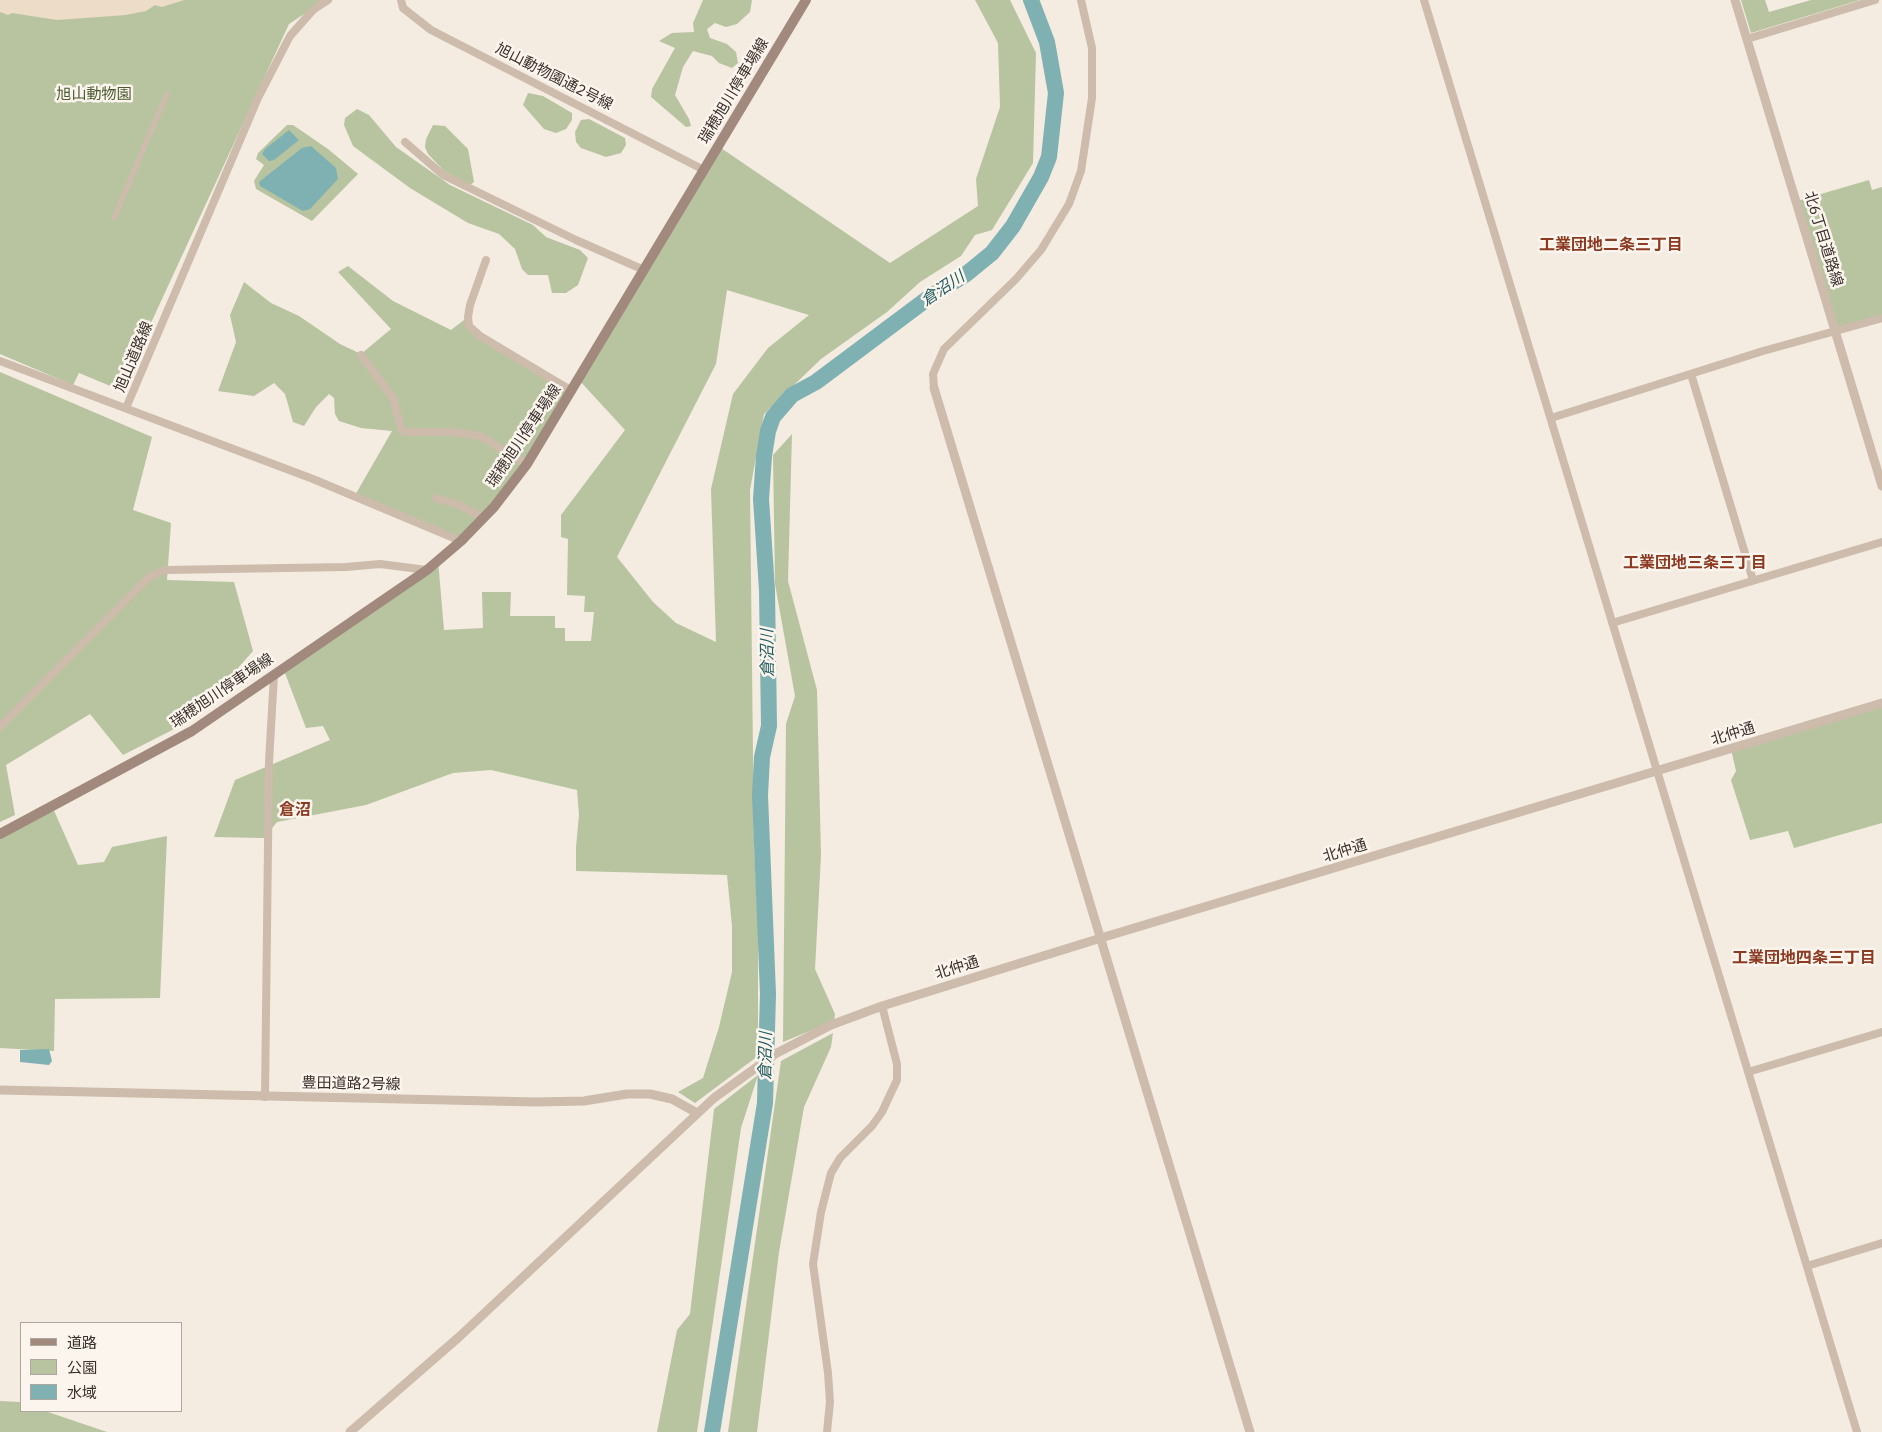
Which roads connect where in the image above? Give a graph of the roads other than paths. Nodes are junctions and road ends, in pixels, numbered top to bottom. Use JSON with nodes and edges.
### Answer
{"nodes":[{"id":1,"x":328,"y":0,"type":"edge"},
{"id":2,"x":401,"y":0,"type":"edge"},
{"id":3,"x":806,"y":0,"type":"edge"},
{"id":4,"x":1081,"y":0,"type":"edge"},
{"id":5,"x":1424,"y":0,"type":"edge"},
{"id":6,"x":1735,"y":0,"type":"edge"},
{"id":7,"x":1875,"y":0,"type":"edge"},
{"id":8,"x":1747,"y":39,"type":"junction"},
{"id":9,"x":167,"y":94,"type":"dead end"},
{"id":10,"x":405,"y":142,"type":"dead end"},
{"id":11,"x":704,"y":170,"type":"junction"},
{"id":12,"x":114,"y":218,"type":"dead end"},
{"id":13,"x":486,"y":260,"type":"dead end"},
{"id":14,"x":644,"y":270,"type":"junction"},
{"id":15,"x":1882,"y":318,"type":"edge"},
{"id":16,"x":1836,"y":332,"type":"junction"},
{"id":17,"x":361,"y":354,"type":"dead end"},
{"id":18,"x":0,"y":361,"type":"edge"},
{"id":19,"x":1691,"y":374,"type":"junction"},
{"id":20,"x":934,"y":388,"type":"joint"},
{"id":21,"x":572,"y":391,"type":"junction"},
{"id":22,"x":126,"y":408,"type":"junction"},
{"id":23,"x":1551,"y":418,"type":"junction"},
{"id":24,"x":527,"y":464,"type":"junction"},
{"id":25,"x":1882,"y":486,"type":"edge"},
{"id":26,"x":436,"y":498,"type":"dead end"},
{"id":27,"x":484,"y":518,"type":"junction"},
{"id":28,"x":461,"y":541,"type":"junction"},
{"id":29,"x":1882,"y":542,"type":"edge"},
{"id":30,"x":427,"y":570,"type":"junction"},
{"id":31,"x":1753,"y":580,"type":"junction"},
{"id":32,"x":1612,"y":623,"type":"junction"},
{"id":33,"x":274,"y":675,"type":"junction"},
{"id":34,"x":1882,"y":703,"type":"edge"},
{"id":35,"x":0,"y":726,"type":"edge"},
{"id":36,"x":1656,"y":772,"type":"junction"},
{"id":37,"x":0,"y":834,"type":"edge"},
{"id":38,"x":1101,"y":938,"type":"junction"},
{"id":39,"x":882,"y":1006,"type":"junction"},
{"id":40,"x":1882,"y":1033,"type":"edge"},
{"id":41,"x":1748,"y":1072,"type":"junction"},
{"id":42,"x":0,"y":1090,"type":"edge"},
{"id":43,"x":265,"y":1096,"type":"junction"},
{"id":44,"x":697,"y":1113,"type":"junction"},
{"id":45,"x":1882,"y":1243,"type":"edge"},
{"id":46,"x":1807,"y":1266,"type":"junction"},
{"id":47,"x":350,"y":1432,"type":"edge"},
{"id":48,"x":827,"y":1432,"type":"edge"},
{"id":49,"x":1250,"y":1432,"type":"edge"},
{"id":50,"x":1857,"y":1432,"type":"edge"}],
"edges":[{"from":1,"to":22,"type":"street","name":"旭山道路線"},
{"from":2,"to":11,"type":"street","name":"旭山動物園通2号線"},
{"from":3,"to":11,"type":"main road","name":"瑞穂旭川停車場線"},
{"from":4,"to":20,"type":"street"},
{"from":5,"to":23,"type":"street"},
{"from":6,"to":8,"type":"street","name":"北6丁目道路線"},
{"from":7,"to":8,"type":"street"},
{"from":8,"to":16,"type":"street","name":"北6丁目道路線"},
{"from":9,"to":12,"type":"street"},
{"from":10,"to":14,"type":"street"},
{"from":11,"to":14,"type":"main road","name":"瑞穂旭川停車場線"},
{"from":13,"to":21,"type":"street"},
{"from":14,"to":21,"type":"main road","name":"瑞穂旭川停車場線"},
{"from":15,"to":16,"type":"street"},
{"from":16,"to":19,"type":"street"},
{"from":16,"to":25,"type":"street","name":"北6丁目道路線"},
{"from":17,"to":24,"type":"street"},
{"from":18,"to":22,"type":"street"},
{"from":19,"to":23,"type":"street"},
{"from":19,"to":31,"type":"street"},
{"from":20,"to":38,"type":"street"},
{"from":21,"to":24,"type":"main road","name":"瑞穂旭川停車場線"},
{"from":22,"to":28,"type":"street","name":"旭山道路線"},
{"from":23,"to":32,"type":"street"},
{"from":24,"to":27,"type":"main road","name":"瑞穂旭川停車場線"},
{"from":26,"to":27,"type":"street"},
{"from":27,"to":28,"type":"main road","name":"瑞穂旭川停車場線"},
{"from":28,"to":30,"type":"main road","name":"瑞穂旭川停車場線"},
{"from":29,"to":31,"type":"street"},
{"from":30,"to":33,"type":"main road","name":"瑞穂旭川停車場線"},
{"from":30,"to":35,"type":"street"},
{"from":31,"to":32,"type":"street"},
{"from":32,"to":36,"type":"street"},
{"from":33,"to":37,"type":"main road","name":"瑞穂旭川停車場線"},
{"from":33,"to":43,"type":"street"},
{"from":34,"to":36,"type":"street","name":"北仲通"},
{"from":36,"to":38,"type":"street","name":"北仲通"},
{"from":36,"to":41,"type":"street"},
{"from":38,"to":39,"type":"street","name":"北仲通"},
{"from":38,"to":49,"type":"street"},
{"from":39,"to":44,"type":"street","name":"北仲通"},
{"from":39,"to":48,"type":"street"},
{"from":40,"to":41,"type":"street"},
{"from":41,"to":46,"type":"street"},
{"from":42,"to":43,"type":"street","name":"豊田道路2号線"},
{"from":43,"to":44,"type":"street","name":"豊田道路2号線"},
{"from":44,"to":47,"type":"street","name":"北仲通"},
{"from":45,"to":46,"type":"street"},
{"from":46,"to":50,"type":"street"}]}
